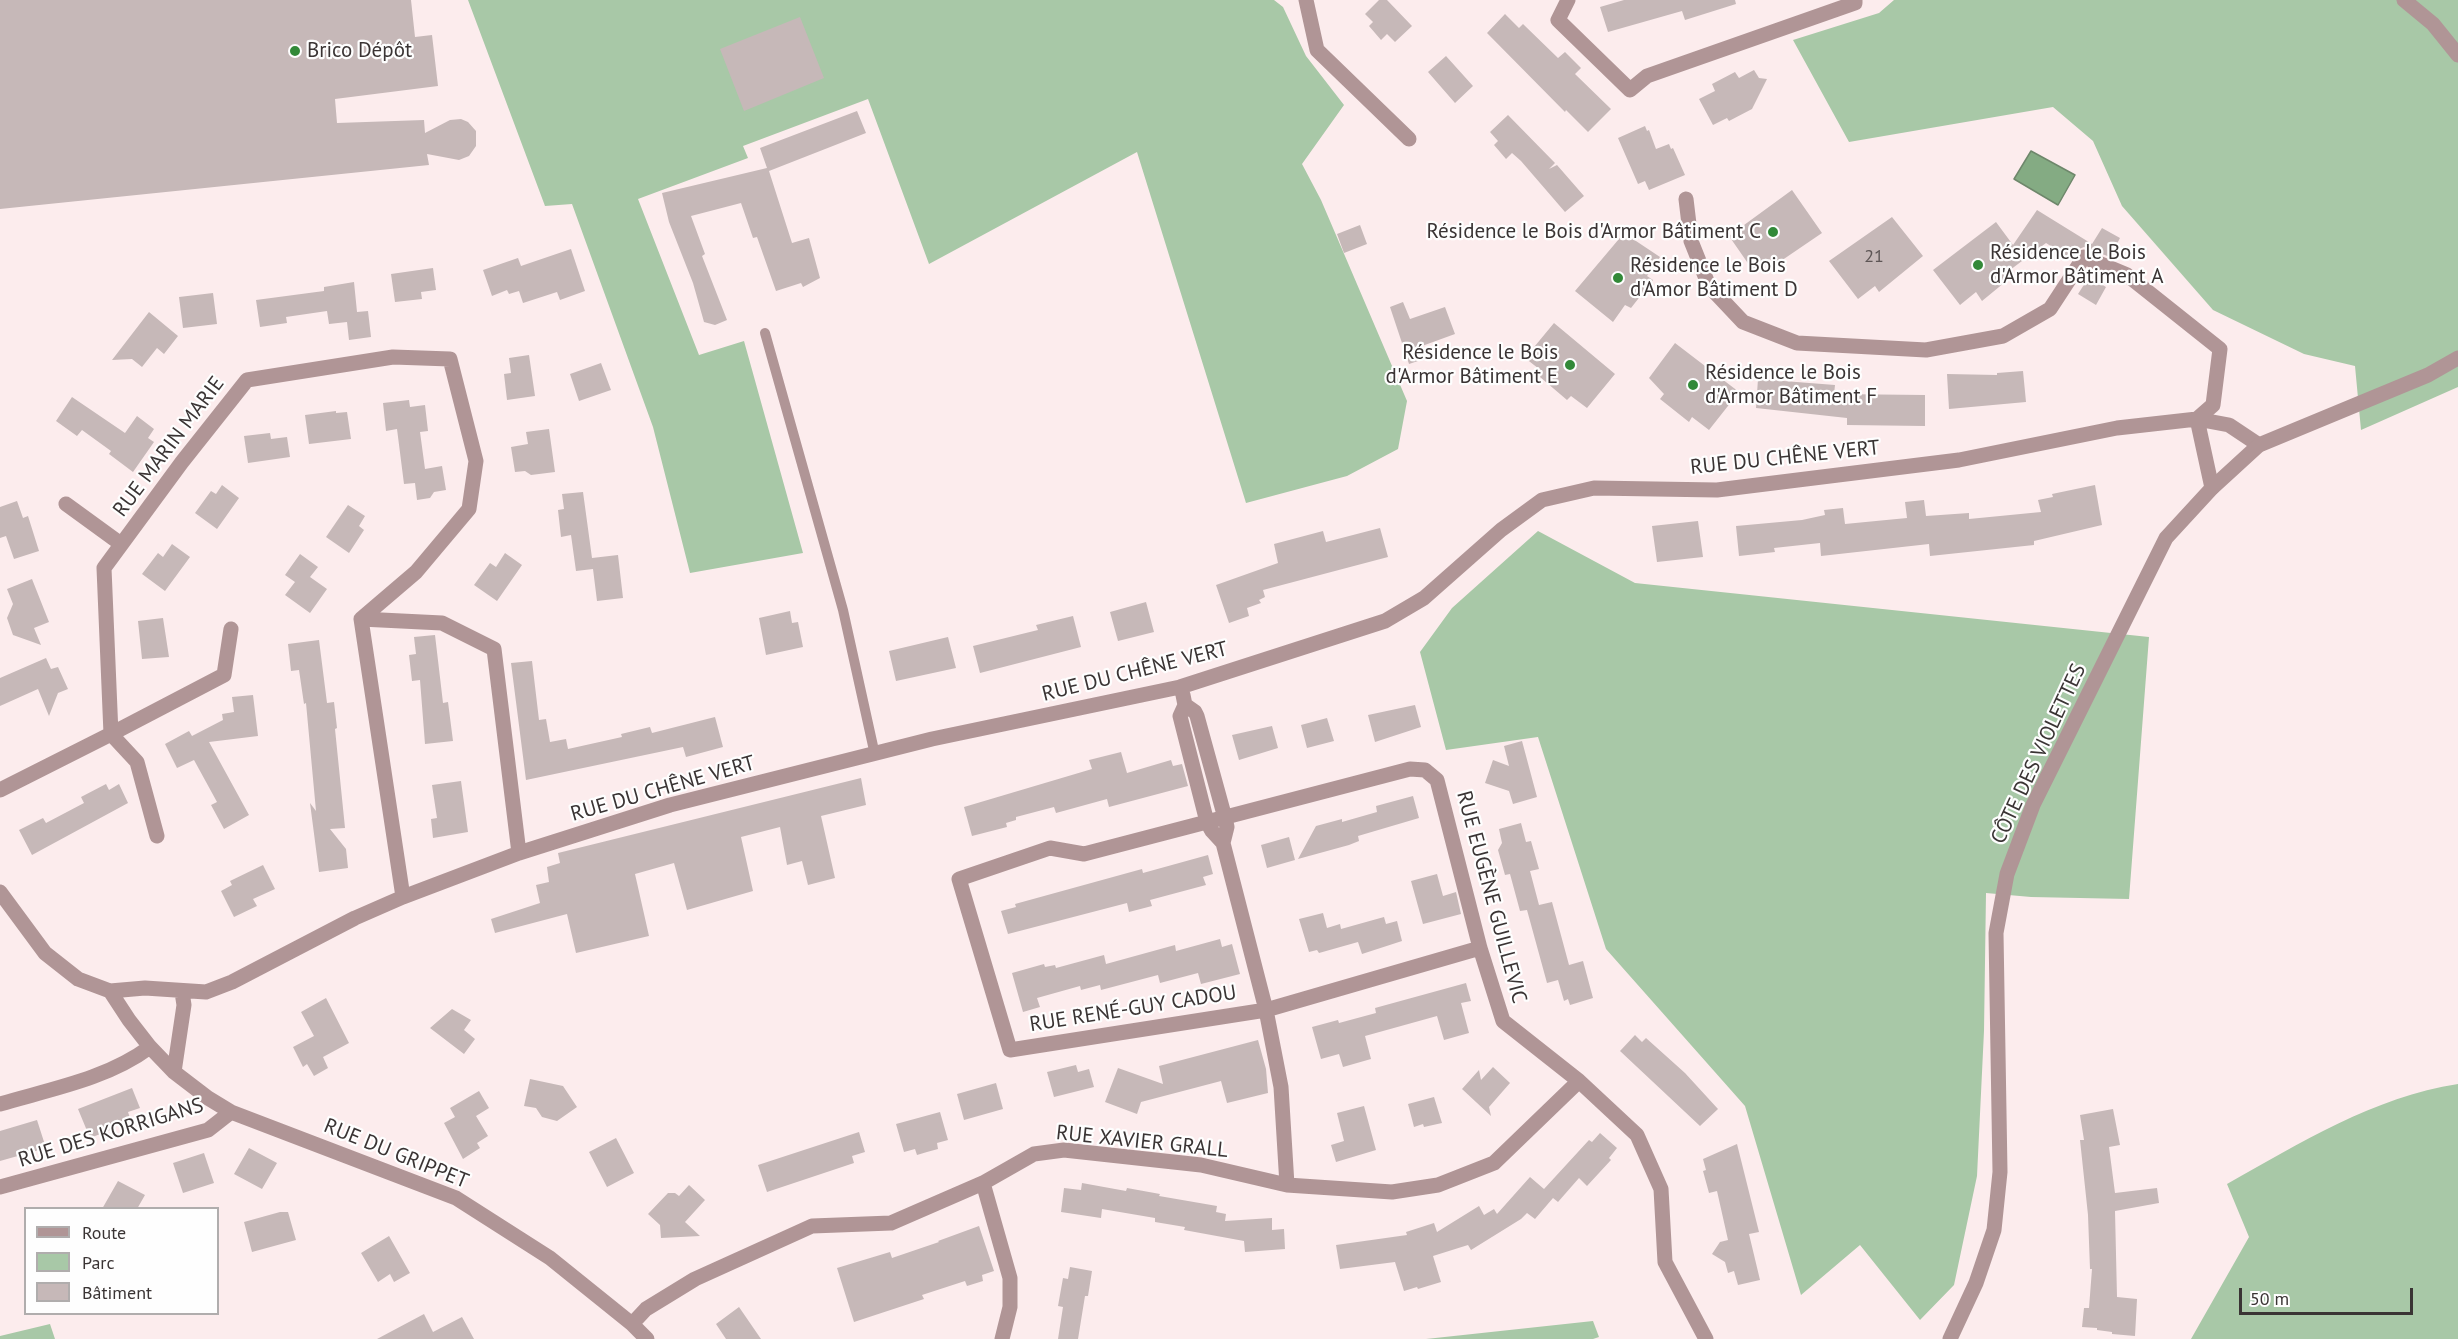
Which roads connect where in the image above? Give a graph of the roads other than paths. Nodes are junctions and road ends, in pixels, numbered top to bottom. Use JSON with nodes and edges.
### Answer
{"nodes":[{"id":1,"x":1306,"y":0,"type":"edge"},
{"id":2,"x":1568,"y":0,"type":"edge"},
{"id":3,"x":1855,"y":0,"type":"edge"},
{"id":4,"x":2404,"y":0,"type":"edge"},
{"id":5,"x":2458,"y":55,"type":"edge"},
{"id":6,"x":1408,"y":139,"type":"dead end"},
{"id":7,"x":1686,"y":199,"type":"dead end"},
{"id":8,"x":765,"y":333,"type":"dead end"},
{"id":9,"x":2458,"y":358,"type":"edge"},
{"id":10,"x":2197,"y":419,"type":"junction"},
{"id":11,"x":2259,"y":445,"type":"junction"},
{"id":12,"x":2212,"y":488,"type":"junction"},
{"id":13,"x":66,"y":504,"type":"dead end"},
{"id":14,"x":121,"y":544,"type":"junction"},
{"id":15,"x":361,"y":619,"type":"junction"},
{"id":16,"x":231,"y":629,"type":"dead end"},
{"id":17,"x":1180,"y":687,"type":"junction"},
{"id":18,"x":1185,"y":705,"type":"junction"},
{"id":19,"x":111,"y":734,"type":"junction"},
{"id":20,"x":875,"y":755,"type":"junction"},
{"id":21,"x":1410,"y":769,"type":"joint"},
{"id":22,"x":0,"y":790,"type":"edge"},
{"id":23,"x":1226,"y":818,"type":"junction"},
{"id":24,"x":1207,"y":822,"type":"junction"},
{"id":25,"x":157,"y":836,"type":"dead end"},
{"id":26,"x":1223,"y":843,"type":"junction"},
{"id":27,"x":519,"y":853,"type":"junction"},
{"id":28,"x":0,"y":892,"type":"edge"},
{"id":29,"x":403,"y":897,"type":"junction"},
{"id":30,"x":1480,"y":948,"type":"junction"},
{"id":31,"x":110,"y":991,"type":"junction"},
{"id":32,"x":182,"y":992,"type":"junction"},
{"id":33,"x":1266,"y":1010,"type":"junction"},
{"id":34,"x":150,"y":1047,"type":"junction"},
{"id":35,"x":174,"y":1072,"type":"junction"},
{"id":36,"x":1579,"y":1081,"type":"junction"},
{"id":37,"x":0,"y":1104,"type":"edge"},
{"id":38,"x":231,"y":1112,"type":"junction"},
{"id":39,"x":983,"y":1182,"type":"junction"},
{"id":40,"x":1287,"y":1185,"type":"junction"},
{"id":41,"x":0,"y":1187,"type":"edge"},
{"id":42,"x":632,"y":1324,"type":"junction"},
{"id":43,"x":647,"y":1339,"type":"edge"},
{"id":44,"x":1002,"y":1339,"type":"edge"},
{"id":45,"x":1706,"y":1339,"type":"edge"},
{"id":46,"x":1950,"y":1339,"type":"edge"}],
"edges":[{"from":1,"to":6,"type":"street"},
{"from":2,"to":3,"type":"street"},
{"from":4,"to":5,"type":"street"},
{"from":7,"to":10,"type":"street"},
{"from":8,"to":20,"type":"lane"},
{"from":9,"to":11,"type":"street","name":"CÔTE DES VIOLETTES"},
{"from":10,"to":11,"type":"street","name":"RUE DU CHÊNE VERT"},
{"from":10,"to":12,"type":"street"},
{"from":10,"to":17,"type":"street","name":"RUE DU CHÊNE VERT"},
{"from":11,"to":12,"type":"street","name":"CÔTE DES VIOLETTES"},
{"from":12,"to":46,"type":"street","name":"CÔTE DES VIOLETTES"},
{"from":13,"to":14,"type":"street"},
{"from":14,"to":15,"type":"street","name":"RUE MARIN MARIE"},
{"from":14,"to":19,"type":"street","name":"RUE MARIN MARIE"},
{"from":15,"to":27,"type":"street"},
{"from":15,"to":29,"type":"street"},
{"from":16,"to":19,"type":"street"},
{"from":17,"to":18,"type":"street","name":"RUE RENÉ-GUY CADOU"},
{"from":17,"to":20,"type":"street","name":"RUE DU CHÊNE VERT"},
{"from":18,"to":23,"type":"street","name":"RUE RENÉ-GUY CADOU"},
{"from":18,"to":24,"type":"street","name":"RUE RENÉ-GUY CADOU"},
{"from":19,"to":22,"type":"street"},
{"from":19,"to":25,"type":"street"},
{"from":20,"to":27,"type":"street","name":"RUE DU CHÊNE VERT"},
{"from":21,"to":23,"type":"street","name":"RUE RENÉ-GUY CADOU"},
{"from":21,"to":30,"type":"street","name":"RUE EUGÈNE GUILLEVIC"},
{"from":23,"to":24,"type":"street","name":"RUE RENÉ-GUY CADOU"},
{"from":23,"to":26,"type":"street","name":"RUE RENÉ-GUY CADOU"},
{"from":24,"to":26,"type":"street","name":"RUE RENÉ-GUY CADOU"},
{"from":24,"to":33,"type":"street","name":"RUE RENÉ-GUY CADOU"},
{"from":26,"to":33,"type":"street","name":"RUE RENÉ-GUY CADOU"},
{"from":27,"to":29,"type":"street","name":"RUE DU CHÊNE VERT"},
{"from":28,"to":31,"type":"street"},
{"from":29,"to":32,"type":"street","name":"RUE DU CHÊNE VERT"},
{"from":30,"to":33,"type":"street","name":"RUE RENÉ-GUY CADOU"},
{"from":30,"to":36,"type":"street","name":"RUE EUGÈNE GUILLEVIC"},
{"from":31,"to":32,"type":"street","name":"RUE DU CHÊNE VERT"},
{"from":31,"to":34,"type":"street","name":"RUE DU GRIPPET"},
{"from":32,"to":35,"type":"street"},
{"from":33,"to":40,"type":"street","name":"RUE RENÉ-GUY CADOU"},
{"from":34,"to":35,"type":"street","name":"RUE DU GRIPPET"},
{"from":34,"to":37,"type":"street"},
{"from":35,"to":38,"type":"street","name":"RUE DU GRIPPET"},
{"from":36,"to":40,"type":"street","name":"RUE XAVIER GRALL"},
{"from":36,"to":45,"type":"street","name":"RUE EUGÈNE GUILLEVIC"},
{"from":38,"to":41,"type":"street","name":"RUE DES KORRIGANS"},
{"from":38,"to":42,"type":"street","name":"RUE DU GRIPPET"},
{"from":39,"to":40,"type":"street","name":"RUE XAVIER GRALL"},
{"from":39,"to":42,"type":"street","name":"RUE XAVIER GRALL"},
{"from":39,"to":44,"type":"street"},
{"from":42,"to":43,"type":"street","name":"RUE DU GRIPPET"}]}
